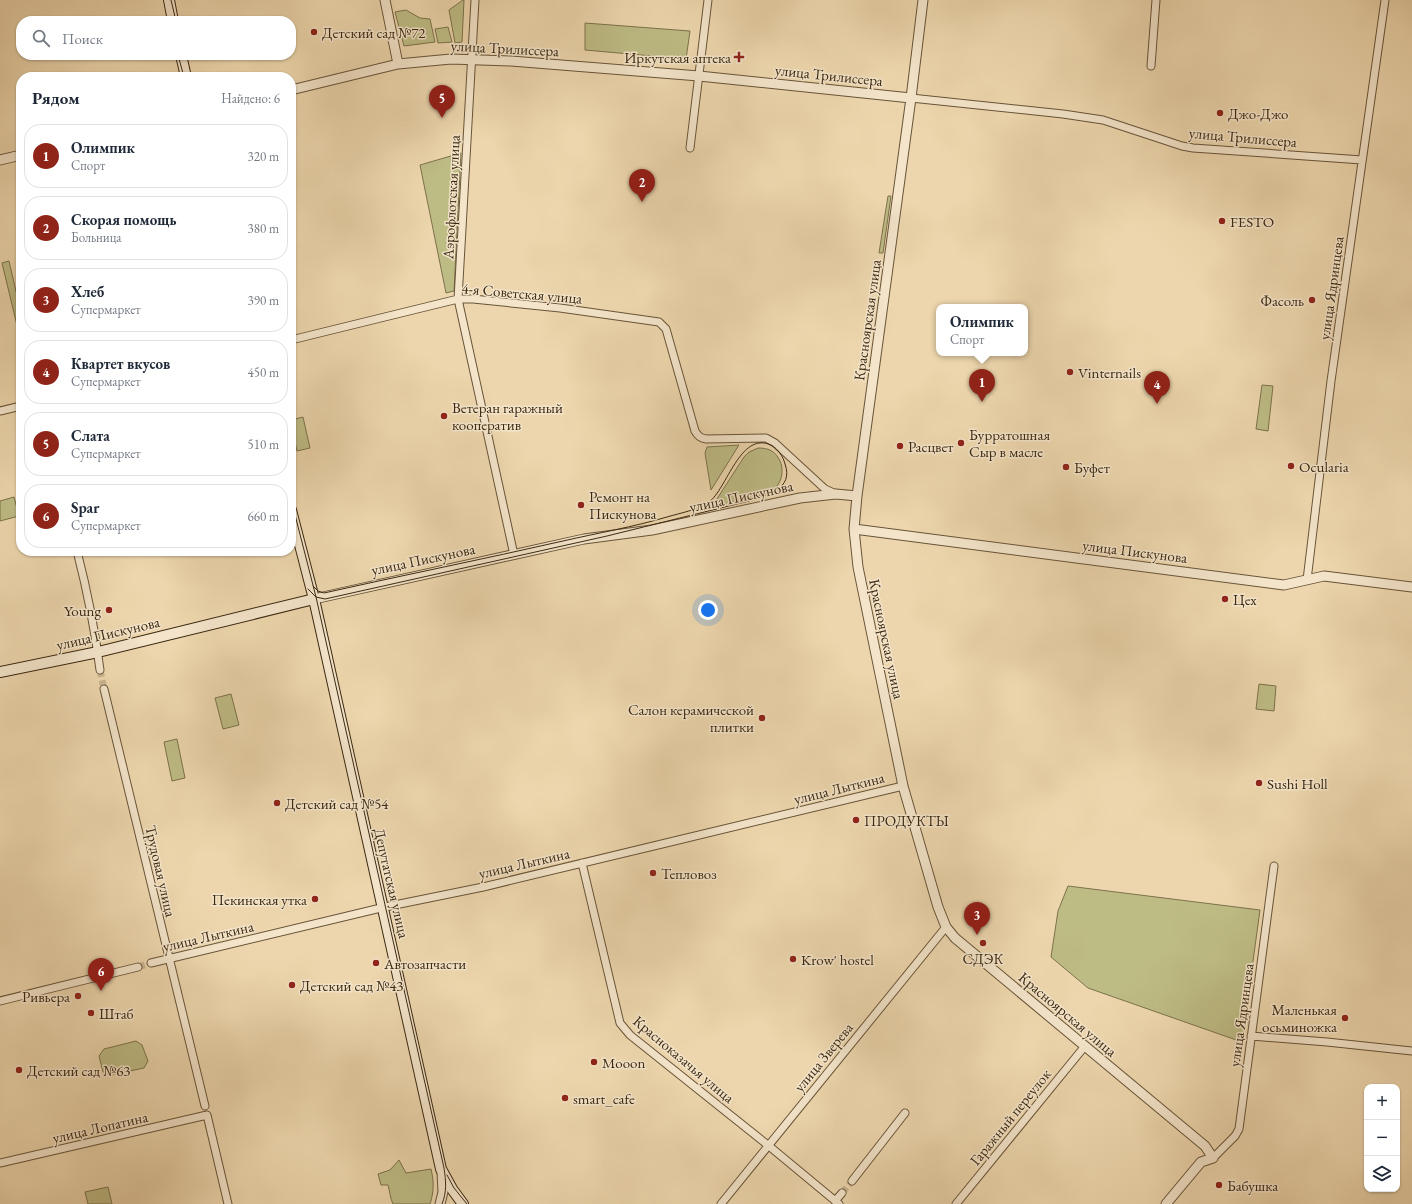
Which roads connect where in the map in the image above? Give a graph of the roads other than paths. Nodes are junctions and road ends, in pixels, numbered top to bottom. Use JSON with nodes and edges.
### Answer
{"nodes":[{"id":1,"x":169,"y":0,"type":"edge"},
{"id":2,"x":385,"y":0,"type":"edge"},
{"id":3,"x":475,"y":0,"type":"edge"},
{"id":4,"x":708,"y":0,"type":"edge"},
{"id":5,"x":923,"y":0,"type":"edge"},
{"id":6,"x":1156,"y":0,"type":"edge"},
{"id":7,"x":1385,"y":0,"type":"edge"},
{"id":8,"x":172,"y":16,"type":"edge"},
{"id":9,"x":471,"y":59,"type":"junction"},
{"id":10,"x":182,"y":60,"type":"edge"},
{"id":11,"x":398,"y":64,"type":"junction"},
{"id":12,"x":1151,"y":66,"type":"dead end"},
{"id":13,"x":185,"y":72,"type":"edge"},
{"id":14,"x":699,"y":76,"type":"junction"},
{"id":15,"x":296,"y":89,"type":"edge"},
{"id":16,"x":911,"y":98,"type":"junction"},
{"id":17,"x":690,"y":148,"type":"dead end"},
{"id":18,"x":16,"y":156,"type":"edge"},
{"id":19,"x":0,"y":160,"type":"edge"},
{"id":20,"x":1362,"y":160,"type":"junction"},
{"id":21,"x":458,"y":299,"type":"junction"},
{"id":22,"x":296,"y":339,"type":"edge"},
{"id":23,"x":16,"y":407,"type":"edge"},
{"id":24,"x":0,"y":410,"type":"edge"},
{"id":25,"x":836,"y":494,"type":"junction"},
{"id":26,"x":857,"y":496,"type":"junction"},
{"id":27,"x":296,"y":529,"type":"edge"},
{"id":28,"x":854,"y":529,"type":"junction"},
{"id":29,"x":514,"y":555,"type":"junction"},
{"id":30,"x":78,"y":556,"type":"edge"},
{"id":31,"x":1307,"y":580,"type":"junction"},
{"id":32,"x":1412,"y":587,"type":"edge"},
{"id":33,"x":314,"y":599,"type":"junction"},
{"id":34,"x":98,"y":652,"type":"junction"},
{"id":35,"x":100,"y":670,"type":"tunnel mouth"},
{"id":36,"x":0,"y":672,"type":"edge"},
{"id":37,"x":104,"y":689,"type":"tunnel mouth"},
{"id":38,"x":903,"y":786,"type":"junction"},
{"id":39,"x":582,"y":863,"type":"junction"},
{"id":40,"x":1274,"y":866,"type":"dead end"},
{"id":41,"x":382,"y":908,"type":"junction"},
{"id":42,"x":946,"y":927,"type":"junction"},
{"id":43,"x":168,"y":959,"type":"junction"},
{"id":44,"x":151,"y":963,"type":"tunnel mouth"},
{"id":45,"x":138,"y":967,"type":"tunnel mouth"},
{"id":46,"x":0,"y":1001,"type":"edge"},
{"id":47,"x":1251,"y":1036,"type":"junction"},
{"id":48,"x":1085,"y":1046,"type":"junction"},
{"id":49,"x":1412,"y":1051,"type":"edge"},
{"id":50,"x":205,"y":1106,"type":"dead end"},
{"id":51,"x":905,"y":1113,"type":"dead end"},
{"id":52,"x":769,"y":1146,"type":"junction"},
{"id":53,"x":1214,"y":1158,"type":"junction"},
{"id":54,"x":0,"y":1163,"type":"edge"},
{"id":55,"x":442,"y":1169,"type":"junction"},
{"id":56,"x":852,"y":1181,"type":"tunnel mouth"},
{"id":57,"x":842,"y":1193,"type":"tunnel mouth"},
{"id":58,"x":837,"y":1202,"type":"edge"},
{"id":59,"x":228,"y":1204,"type":"edge"},
{"id":60,"x":440,"y":1204,"type":"edge"},
{"id":61,"x":463,"y":1204,"type":"edge"},
{"id":62,"x":721,"y":1204,"type":"edge"},
{"id":63,"x":956,"y":1204,"type":"edge"},
{"id":64,"x":1166,"y":1204,"type":"edge"}],
"edges":[{"from":1,"to":8,"type":"main road"},
{"from":2,"to":11,"type":"street"},
{"from":3,"to":9,"type":"street","name":"Аэрофлотская улица"},
{"from":4,"to":14,"type":"street"},
{"from":5,"to":16,"type":"street","name":"Красноярская улица"},
{"from":6,"to":12,"type":"street"},
{"from":7,"to":20,"type":"street","name":"улица Ядринцева"},
{"from":9,"to":11,"type":"street","name":"улица Трилиссера"},
{"from":9,"to":14,"type":"street","name":"улица Трилиссера"},
{"from":9,"to":21,"type":"street","name":"Аэрофлотская улица"},
{"from":10,"to":13,"type":"main road"},
{"from":11,"to":15,"type":"street","name":"улица Трилиссера"},
{"from":14,"to":16,"type":"street","name":"улица Трилиссера"},
{"from":14,"to":17,"type":"street"},
{"from":16,"to":20,"type":"street","name":"улица Трилиссера"},
{"from":16,"to":26,"type":"street","name":"Красноярская улица"},
{"from":18,"to":19,"type":"street"},
{"from":20,"to":31,"type":"street","name":"улица Ядринцева"},
{"from":21,"to":22,"type":"street","name":"4-я Советская улица"},
{"from":21,"to":25,"type":"street","name":"4-я Советская улица"},
{"from":21,"to":29,"type":"street"},
{"from":23,"to":24,"type":"street"},
{"from":25,"to":26,"type":"street","name":"улица Пискунова"},
{"from":25,"to":29,"type":"street","name":"улица Пискунова"},
{"from":26,"to":28,"type":"street","name":"Красноярская улица"},
{"from":27,"to":33,"type":"main road","name":"Депутатская улица"},
{"from":28,"to":31,"type":"street","name":"улица Пискунова"},
{"from":28,"to":38,"type":"street","name":"Красноярская улица"},
{"from":29,"to":33,"type":"street","name":"улица Пискунова"},
{"from":30,"to":34,"type":"street"},
{"from":31,"to":32,"type":"street","name":"улица Пискунова"},
{"from":33,"to":34,"type":"main road","name":"улица Пискунова"},
{"from":33,"to":41,"type":"main road","name":"Депутатская улица"},
{"from":34,"to":35,"type":"street"},
{"from":34,"to":36,"type":"main road","name":"улица Пискунова"},
{"from":37,"to":43,"type":"street","name":"Трудовая улица"},
{"from":38,"to":39,"type":"street","name":"улица Лыткина"},
{"from":38,"to":42,"type":"street","name":"Красноярская улица"},
{"from":39,"to":41,"type":"street","name":"улица Лыткина"},
{"from":39,"to":52,"type":"street","name":"Красноказачья улица"},
{"from":40,"to":47,"type":"street","name":"улица Ядринцева"},
{"from":41,"to":43,"type":"street","name":"улица Лыткина"},
{"from":41,"to":55,"type":"main road","name":"Депутатская улица"},
{"from":42,"to":48,"type":"street","name":"Красноярская улица"},
{"from":42,"to":52,"type":"street","name":"улица Зверева"},
{"from":43,"to":44,"type":"street","name":"улица Лыткина"},
{"from":43,"to":50,"type":"street","name":"Трудовая улица"},
{"from":45,"to":46,"type":"street"},
{"from":47,"to":49,"type":"street"},
{"from":47,"to":53,"type":"street","name":"улица Ядринцева"},
{"from":48,"to":53,"type":"street","name":"Красноярская улица"},
{"from":48,"to":63,"type":"street","name":"Гаражный переулок"},
{"from":51,"to":56,"type":"street"},
{"from":52,"to":58,"type":"street","name":"Красноказачья улица"},
{"from":52,"to":62,"type":"street","name":"улица Зверева"},
{"from":53,"to":64,"type":"street"},
{"from":54,"to":59,"type":"street","name":"улица Лопатина"},
{"from":55,"to":60,"type":"street","name":"Депутатская улица"},
{"from":55,"to":61,"type":"main road","name":"Депутатская улица"},
{"from":57,"to":58,"type":"street"}]}
